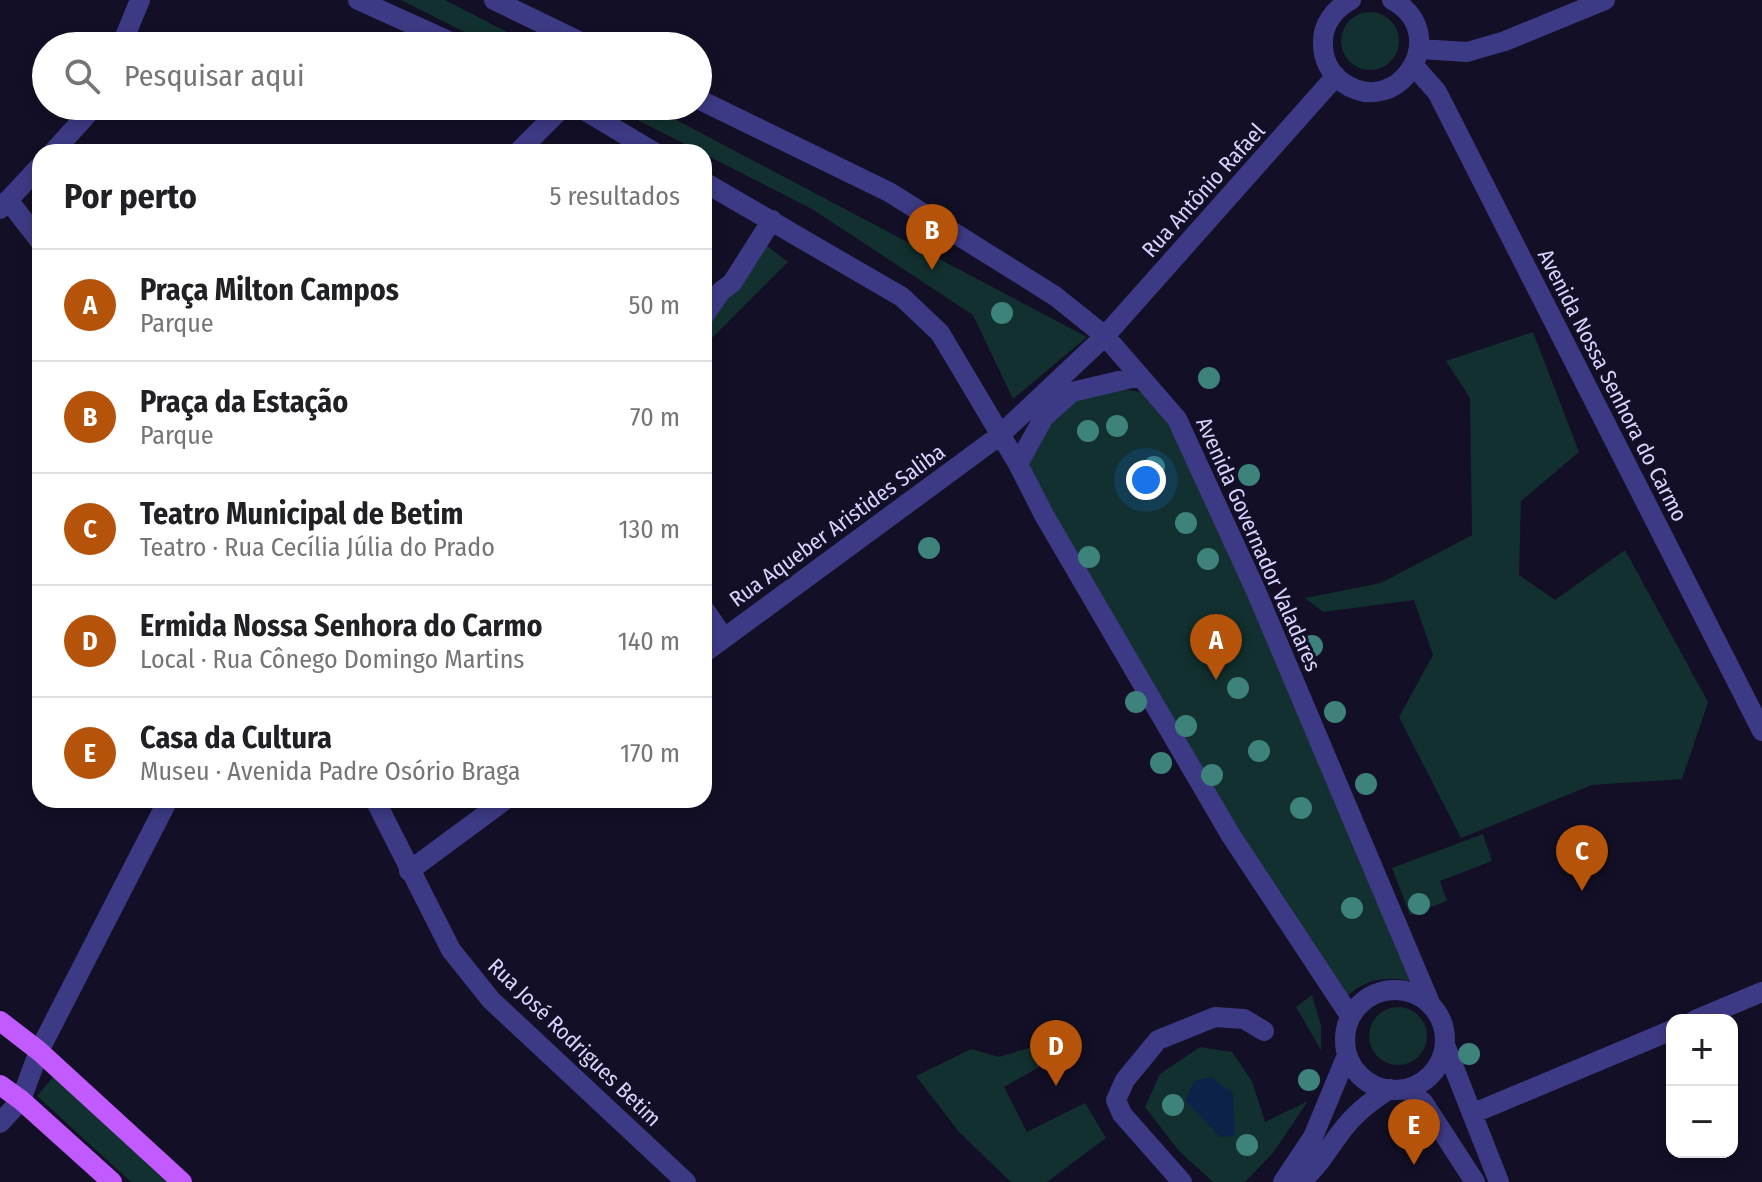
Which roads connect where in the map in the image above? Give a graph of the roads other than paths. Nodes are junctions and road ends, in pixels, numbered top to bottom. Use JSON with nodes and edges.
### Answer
{"nodes":[{"id":1,"x":140,"y":0,"type":"edge"},
{"id":2,"x":358,"y":0,"type":"edge"},
{"id":3,"x":494,"y":0,"type":"edge"},
{"id":4,"x":1351,"y":0,"type":"edge"},
{"id":5,"x":1392,"y":0,"type":"edge"},
{"id":6,"x":1605,"y":0,"type":"edge"},
{"id":7,"x":1336,"y":7,"type":"edge"},
{"id":8,"x":1408,"y":8,"type":"edge"},
{"id":9,"x":127,"y":32,"type":"edge"},
{"id":10,"x":429,"y":32,"type":"edge"},
{"id":11,"x":560,"y":32,"type":"edge"},
{"id":12,"x":1417,"y":57,"type":"junction"},
{"id":13,"x":1336,"y":76,"type":"junction"},
{"id":14,"x":712,"y":106,"type":"edge"},
{"id":15,"x":82,"y":120,"type":"edge"},
{"id":16,"x":550,"y":120,"type":"edge"},
{"id":17,"x":600,"y":120,"type":"edge"},
{"id":18,"x":60,"y":144,"type":"edge"},
{"id":19,"x":526,"y":144,"type":"edge"},
{"id":20,"x":641,"y":144,"type":"edge"},
{"id":21,"x":32,"y":175,"type":"edge"},
{"id":22,"x":712,"y":186,"type":"edge"},
{"id":23,"x":4,"y":205,"type":"edge"},
{"id":24,"x":772,"y":220,"type":"junction"},
{"id":25,"x":32,"y":233,"type":"edge"},
{"id":26,"x":712,"y":304,"type":"edge"},
{"id":27,"x":1105,"y":336,"type":"junction"},
{"id":28,"x":1140,"y":376,"type":"junction"},
{"id":29,"x":999,"y":436,"type":"junction"},
{"id":30,"x":1018,"y":464,"type":"junction"},
{"id":31,"x":712,"y":621,"type":"edge"},
{"id":32,"x":724,"y":638,"type":"junction"},
{"id":33,"x":712,"y":647,"type":"edge"},
{"id":34,"x":1762,"y":731,"type":"edge"},
{"id":35,"x":164,"y":808,"type":"edge"},
{"id":36,"x":379,"y":808,"type":"edge"},
{"id":37,"x":494,"y":808,"type":"edge"},
{"id":38,"x":409,"y":871,"type":"junction"},
{"id":39,"x":1762,"y":992,"type":"edge"},
{"id":40,"x":1430,"y":1003,"type":"junction"},
{"id":41,"x":1709,"y":1014,"type":"edge"},
{"id":42,"x":1350,"y":1016,"type":"junction"},
{"id":43,"x":0,"y":1021,"type":"edge"},
{"id":44,"x":1264,"y":1031,"type":"dead end"},
{"id":45,"x":1666,"y":1033,"type":"edge"},
{"id":46,"x":1445,"y":1045,"type":"junction"},
{"id":47,"x":39,"y":1051,"type":"junction"},
{"id":48,"x":1347,"y":1055,"type":"junction"},
{"id":49,"x":0,"y":1085,"type":"edge"},
{"id":50,"x":1398,"y":1089,"type":"junction"},
{"id":51,"x":21,"y":1100,"type":"junction"},
{"id":52,"x":1474,"y":1113,"type":"junction"},
{"id":53,"x":0,"y":1123,"type":"edge"},
{"id":54,"x":112,"y":1182,"type":"edge"},
{"id":55,"x":182,"y":1182,"type":"edge"},
{"id":56,"x":686,"y":1182,"type":"edge"},
{"id":57,"x":1182,"y":1182,"type":"edge"},
{"id":58,"x":1283,"y":1182,"type":"edge"},
{"id":59,"x":1300,"y":1182,"type":"edge"},
{"id":60,"x":1475,"y":1182,"type":"edge"},
{"id":61,"x":1499,"y":1182,"type":"edge"}],
"edges":[{"from":1,"to":9,"type":"street"},
{"from":2,"to":10,"type":"street"},
{"from":3,"to":11,"type":"street"},
{"from":4,"to":7,"type":"street"},
{"from":5,"to":8,"type":"street"},
{"from":6,"to":12,"type":"street"},
{"from":7,"to":13,"type":"street"},
{"from":8,"to":12,"type":"street"},
{"from":12,"to":13,"type":"street"},
{"from":12,"to":34,"type":"street","name":"Avenida Nossa Senhora do Carmo"},
{"from":13,"to":27,"type":"street","name":"Rua Antônio Rafael"},
{"from":14,"to":27,"type":"street","name":"Avenida Governador Valadares"},
{"from":15,"to":18,"type":"street"},
{"from":16,"to":19,"type":"street"},
{"from":17,"to":20,"type":"street"},
{"from":21,"to":23,"type":"street"},
{"from":22,"to":24,"type":"street"},
{"from":23,"to":25,"type":"street"},
{"from":24,"to":26,"type":"street"},
{"from":24,"to":29,"type":"street"},
{"from":27,"to":28,"type":"street","name":"Avenida Governador Valadares"},
{"from":27,"to":29,"type":"street","name":"Rua Antônio Rafael"},
{"from":28,"to":30,"type":"street"},
{"from":28,"to":40,"type":"street","name":"Avenida Governador Valadares"},
{"from":29,"to":30,"type":"street"},
{"from":29,"to":32,"type":"street","name":"Rua Aqueber Aristides Saliba"},
{"from":30,"to":42,"type":"street"},
{"from":31,"to":32,"type":"street"},
{"from":32,"to":33,"type":"street","name":"Rua Aqueber Aristides Saliba"},
{"from":35,"to":47,"type":"street"},
{"from":36,"to":38,"type":"street","name":"Rua José Rodrigues Betim"},
{"from":37,"to":38,"type":"street"},
{"from":38,"to":56,"type":"street","name":"Rua José Rodrigues Betim"},
{"from":39,"to":41,"type":"street"},
{"from":40,"to":42,"type":"street"},
{"from":40,"to":46,"type":"street"},
{"from":42,"to":48,"type":"street"},
{"from":43,"to":47,"type":"main road"},
{"from":44,"to":57,"type":"street"},
{"from":45,"to":52,"type":"street"},
{"from":46,"to":50,"type":"street"},
{"from":46,"to":52,"type":"street"},
{"from":47,"to":51,"type":"street"},
{"from":47,"to":55,"type":"main road"},
{"from":48,"to":50,"type":"street"},
{"from":48,"to":58,"type":"street"},
{"from":49,"to":51,"type":"main road"},
{"from":50,"to":59,"type":"street"},
{"from":50,"to":60,"type":"street"},
{"from":51,"to":53,"type":"street"},
{"from":51,"to":54,"type":"main road"},
{"from":52,"to":61,"type":"street"}]}
